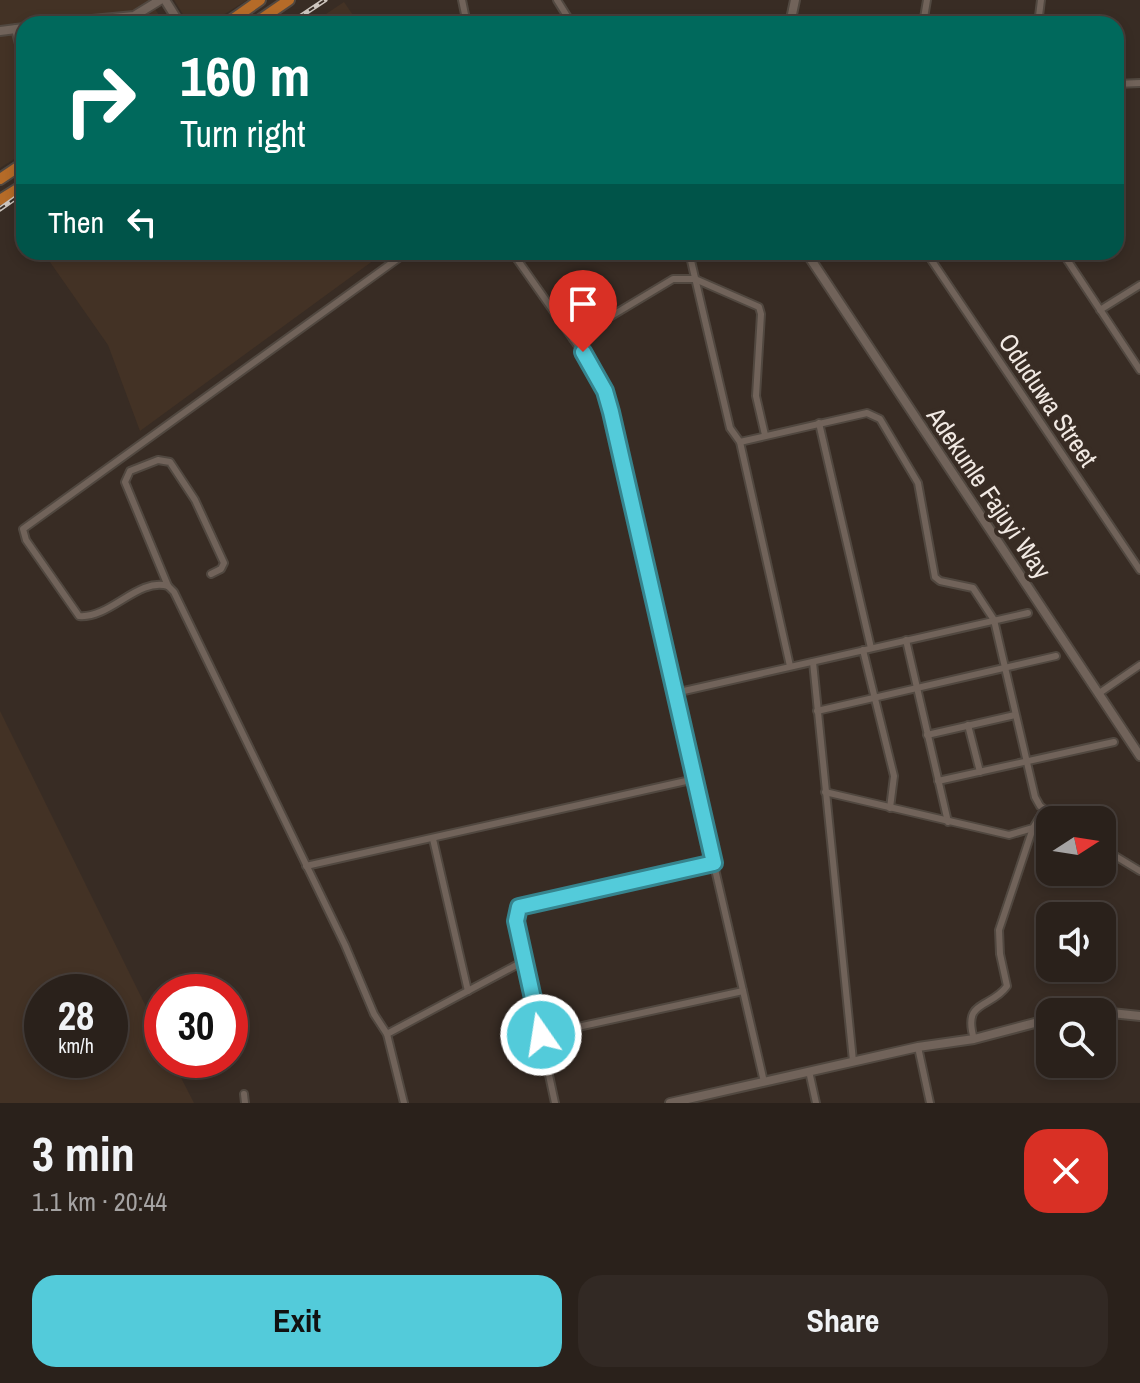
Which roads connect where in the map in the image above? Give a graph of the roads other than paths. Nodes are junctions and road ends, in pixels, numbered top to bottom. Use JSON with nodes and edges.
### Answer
{"nodes":[{"id":1,"x":163,"y":0,"type":"edge"},
{"id":2,"x":260,"y":0,"type":"edge"},
{"id":3,"x":289,"y":0,"type":"edge"},
{"id":4,"x":134,"y":16,"type":"edge"},
{"id":5,"x":237,"y":16,"type":"edge"},
{"id":6,"x":266,"y":16,"type":"edge"},
{"id":7,"x":396,"y":260,"type":"edge"},
{"id":8,"x":518,"y":260,"type":"edge"},
{"id":9,"x":691,"y":260,"type":"edge"},
{"id":10,"x":811,"y":260,"type":"edge"},
{"id":11,"x":931,"y":260,"type":"edge"},
{"id":12,"x":1067,"y":260,"type":"edge"},
{"id":13,"x":695,"y":279,"type":"junction"},
{"id":14,"x":1140,"y":285,"type":"edge"},
{"id":15,"x":1100,"y":310,"type":"junction"},
{"id":16,"x":573,"y":339,"type":"junction"},
{"id":17,"x":1140,"y":370,"type":"edge"},
{"id":18,"x":819,"y":423,"type":"junction"},
{"id":19,"x":765,"y":435,"type":"junction"},
{"id":20,"x":740,"y":442,"type":"junction"},
{"id":21,"x":1140,"y":570,"type":"edge"},
{"id":22,"x":211,"y":574,"type":"dead end"},
{"id":23,"x":168,"y":586,"type":"junction"},
{"id":24,"x":1028,"y":613,"type":"dead end"},
{"id":25,"x":994,"y":620,"type":"junction"},
{"id":26,"x":906,"y":640,"type":"junction"},
{"id":27,"x":867,"y":649,"type":"junction"},
{"id":28,"x":1056,"y":656,"type":"dead end"},
{"id":29,"x":813,"y":662,"type":"junction"},
{"id":30,"x":1140,"y":665,"type":"edge"},
{"id":31,"x":790,"y":666,"type":"junction"},
{"id":32,"x":1005,"y":669,"type":"junction"},
{"id":33,"x":917,"y":689,"type":"junction"},
{"id":34,"x":675,"y":693,"type":"junction"},
{"id":35,"x":1098,"y":694,"type":"junction"},
{"id":36,"x":876,"y":699,"type":"junction"},
{"id":37,"x":817,"y":711,"type":"junction"},
{"id":38,"x":1015,"y":715,"type":"junction"},
{"id":39,"x":968,"y":725,"type":"junction"},
{"id":40,"x":927,"y":735,"type":"junction"},
{"id":41,"x":1114,"y":742,"type":"dead end"},
{"id":42,"x":1140,"y":756,"type":"edge"},
{"id":43,"x":1026,"y":761,"type":"junction"},
{"id":44,"x":980,"y":772,"type":"junction"},
{"id":45,"x":695,"y":779,"type":"junction"},
{"id":46,"x":938,"y":781,"type":"junction"},
{"id":47,"x":825,"y":792,"type":"junction"},
{"id":48,"x":1041,"y":806,"type":"edge"},
{"id":49,"x":890,"y":808,"type":"junction"},
{"id":50,"x":948,"y":822,"type":"junction"},
{"id":51,"x":1036,"y":823,"type":"edge"},
{"id":52,"x":1033,"y":828,"type":"junction"},
{"id":53,"x":433,"y":839,"type":"junction"},
{"id":54,"x":1116,"y":856,"type":"edge"},
{"id":55,"x":714,"y":863,"type":"junction"},
{"id":56,"x":306,"y":866,"type":"junction"},
{"id":57,"x":1140,"y":871,"type":"edge"},
{"id":58,"x":524,"y":961,"type":"junction"},
{"id":59,"x":468,"y":991,"type":"junction"},
{"id":60,"x":743,"y":991,"type":"junction"},
{"id":61,"x":1116,"y":1013,"type":"edge"},
{"id":62,"x":1140,"y":1016,"type":"edge"},
{"id":63,"x":1036,"y":1023,"type":"edge"},
{"id":64,"x":387,"y":1034,"type":"junction"},
{"id":65,"x":541,"y":1035,"type":"junction"},
{"id":66,"x":974,"y":1039,"type":"junction"},
{"id":67,"x":918,"y":1047,"type":"junction"},
{"id":68,"x":853,"y":1061,"type":"junction"},
{"id":69,"x":809,"y":1071,"type":"junction"},
{"id":70,"x":764,"y":1082,"type":"junction"},
{"id":71,"x":244,"y":1094,"type":"dead end"},
{"id":72,"x":696,"y":1100,"type":"edge"},
{"id":73,"x":245,"y":1103,"type":"edge"},
{"id":74,"x":404,"y":1103,"type":"edge"},
{"id":75,"x":555,"y":1103,"type":"edge"},
{"id":76,"x":670,"y":1103,"type":"edge"},
{"id":77,"x":816,"y":1103,"type":"edge"},
{"id":78,"x":930,"y":1103,"type":"edge"}],
"edges":[{"from":1,"to":4,"type":"street"},
{"from":2,"to":5,"type":"highway"},
{"from":3,"to":6,"type":"highway"},
{"from":7,"to":23,"type":"street"},
{"from":8,"to":16,"type":"street"},
{"from":9,"to":13,"type":"street"},
{"from":10,"to":35,"type":"street","name":"Adekunle Fajuyi Way"},
{"from":11,"to":21,"type":"street","name":"Oduduwa Street"},
{"from":12,"to":15,"type":"street"},
{"from":13,"to":16,"type":"street"},
{"from":13,"to":19,"type":"street"},
{"from":13,"to":20,"type":"street"},
{"from":14,"to":15,"type":"street"},
{"from":15,"to":17,"type":"street"},
{"from":16,"to":34,"type":"street"},
{"from":18,"to":19,"type":"street"},
{"from":18,"to":25,"type":"street"},
{"from":18,"to":27,"type":"street"},
{"from":19,"to":20,"type":"street"},
{"from":20,"to":31,"type":"street"},
{"from":22,"to":23,"type":"street"},
{"from":23,"to":56,"type":"street"},
{"from":24,"to":25,"type":"street"},
{"from":25,"to":26,"type":"street"},
{"from":25,"to":32,"type":"street"},
{"from":26,"to":27,"type":"street"},
{"from":26,"to":33,"type":"street"},
{"from":27,"to":29,"type":"street"},
{"from":27,"to":36,"type":"street"},
{"from":28,"to":32,"type":"street"},
{"from":29,"to":31,"type":"street"},
{"from":29,"to":37,"type":"street"},
{"from":30,"to":35,"type":"street"},
{"from":31,"to":34,"type":"street"},
{"from":32,"to":33,"type":"street"},
{"from":32,"to":38,"type":"street"},
{"from":33,"to":36,"type":"street"},
{"from":33,"to":40,"type":"street"},
{"from":34,"to":45,"type":"street"},
{"from":35,"to":42,"type":"street","name":"Adekunle Fajuyi Way"},
{"from":36,"to":37,"type":"street"},
{"from":36,"to":49,"type":"street"},
{"from":37,"to":47,"type":"street"},
{"from":38,"to":39,"type":"street"},
{"from":38,"to":43,"type":"street"},
{"from":39,"to":40,"type":"street"},
{"from":39,"to":44,"type":"street"},
{"from":40,"to":46,"type":"street"},
{"from":41,"to":43,"type":"street"},
{"from":43,"to":44,"type":"street"},
{"from":43,"to":48,"type":"street"},
{"from":44,"to":46,"type":"street"},
{"from":45,"to":53,"type":"street"},
{"from":45,"to":55,"type":"street"},
{"from":46,"to":50,"type":"street"},
{"from":47,"to":49,"type":"street"},
{"from":47,"to":68,"type":"street"},
{"from":49,"to":50,"type":"street"},
{"from":50,"to":52,"type":"street"},
{"from":51,"to":52,"type":"street"},
{"from":52,"to":66,"type":"street"},
{"from":53,"to":56,"type":"street"},
{"from":53,"to":59,"type":"street"},
{"from":54,"to":57,"type":"street"},
{"from":55,"to":58,"type":"street"},
{"from":55,"to":60,"type":"street"},
{"from":56,"to":64,"type":"street"},
{"from":58,"to":59,"type":"street"},
{"from":58,"to":65,"type":"street"},
{"from":59,"to":64,"type":"street"},
{"from":60,"to":65,"type":"street"},
{"from":60,"to":70,"type":"street"},
{"from":61,"to":62,"type":"street"},
{"from":63,"to":66,"type":"street"},
{"from":64,"to":74,"type":"street"},
{"from":65,"to":75,"type":"street"},
{"from":66,"to":67,"type":"street"},
{"from":67,"to":68,"type":"street"},
{"from":67,"to":78,"type":"street"},
{"from":68,"to":69,"type":"street"},
{"from":69,"to":70,"type":"street"},
{"from":69,"to":77,"type":"street"},
{"from":70,"to":72,"type":"street"},
{"from":71,"to":73,"type":"street"},
{"from":72,"to":76,"type":"street"}]}
